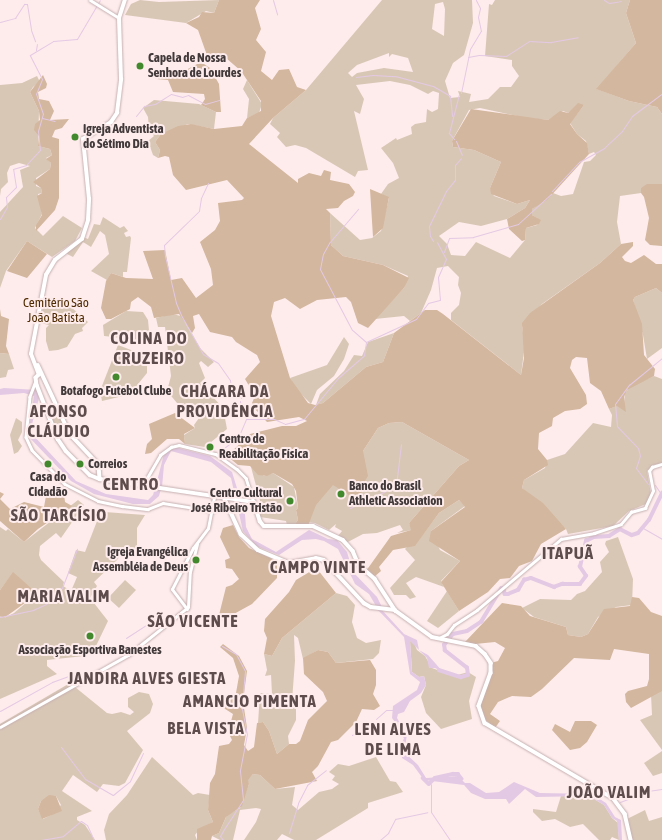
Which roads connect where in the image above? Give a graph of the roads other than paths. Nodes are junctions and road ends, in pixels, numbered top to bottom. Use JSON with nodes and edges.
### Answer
{"nodes":[{"id":1,"x":90,"y":0,"type":"edge"},
{"id":2,"x":125,"y":0,"type":"edge"},
{"id":3,"x":119,"y":18,"type":"junction"},
{"id":4,"x":31,"y":354,"type":"junction"},
{"id":5,"x":39,"y":374,"type":"junction"},
{"id":6,"x":44,"y":377,"type":"junction"},
{"id":7,"x":37,"y":382,"type":"junction"},
{"id":8,"x":662,"y":464,"type":"edge"},
{"id":9,"x":100,"y":479,"type":"junction"},
{"id":10,"x":143,"y":485,"type":"junction"},
{"id":11,"x":214,"y":496,"type":"junction"},
{"id":12,"x":224,"y":497,"type":"junction"},
{"id":13,"x":254,"y":502,"type":"junction"},
{"id":14,"x":212,"y":511,"type":"junction"},
{"id":15,"x":197,"y":544,"type":"junction"},
{"id":16,"x":389,"y":608,"type":"junction"},
{"id":17,"x":186,"y":609,"type":"junction"},
{"id":18,"x":437,"y":638,"type":"junction"},
{"id":19,"x":0,"y":727,"type":"edge"},
{"id":20,"x":631,"y":840,"type":"edge"}],
"edges":[{"from":1,"to":3,"type":"main road"},
{"from":2,"to":3,"type":"main road"},
{"from":3,"to":4,"type":"main road"},
{"from":4,"to":5,"type":"main road"},
{"from":4,"to":6,"type":"main road"},
{"from":5,"to":6,"type":"main road"},
{"from":5,"to":7,"type":"main road"},
{"from":6,"to":9,"type":"main road"},
{"from":7,"to":9,"type":"main road"},
{"from":7,"to":14,"type":"street"},
{"from":8,"to":18,"type":"street"},
{"from":9,"to":10,"type":"main road"},
{"from":10,"to":11,"type":"main road"},
{"from":10,"to":13,"type":"street"},
{"from":11,"to":12,"type":"main road"},
{"from":11,"to":14,"type":"main road"},
{"from":12,"to":13,"type":"main road"},
{"from":12,"to":16,"type":"main road"},
{"from":13,"to":16,"type":"main road"},
{"from":14,"to":15,"type":"main road"},
{"from":15,"to":17,"type":"main road"},
{"from":15,"to":17,"type":"main road"},
{"from":16,"to":18,"type":"main road"},
{"from":17,"to":19,"type":"main road"},
{"from":18,"to":20,"type":"main road"}]}
